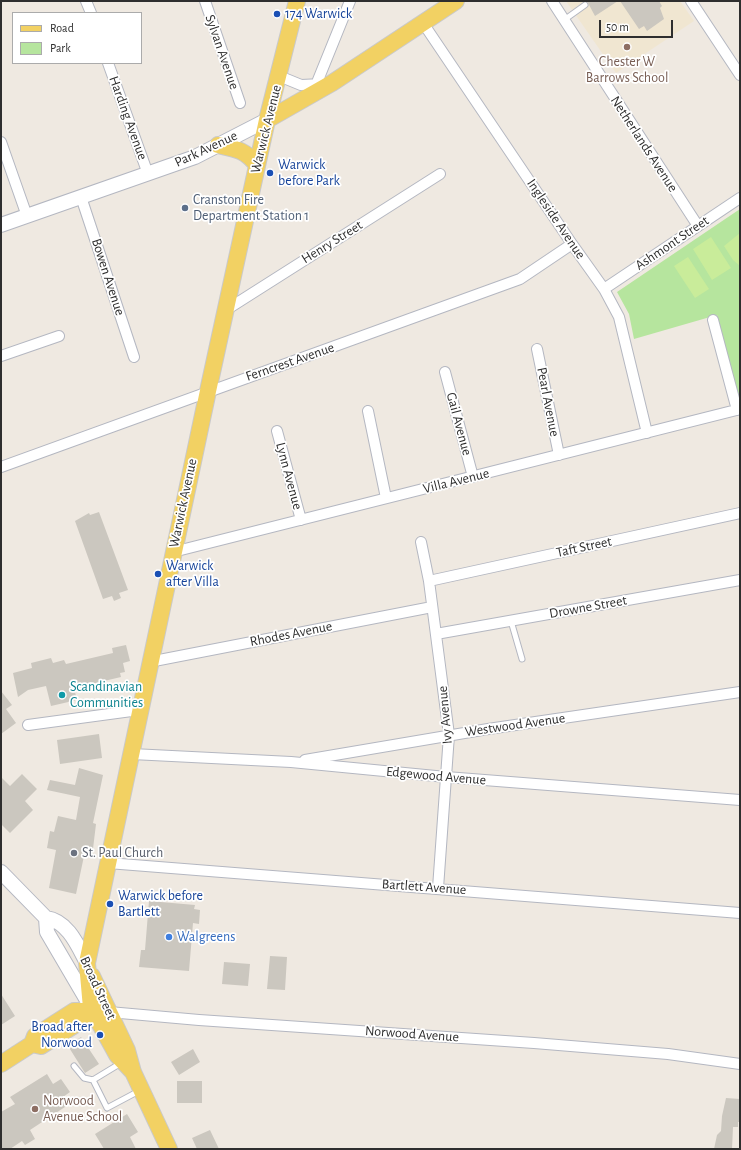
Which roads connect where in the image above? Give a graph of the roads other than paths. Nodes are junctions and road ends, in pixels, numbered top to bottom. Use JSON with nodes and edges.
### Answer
{"nodes":[{"id":1,"x":86,"y":1,"type":"edge"},
{"id":2,"x":205,"y":1,"type":"edge"},
{"id":3,"x":297,"y":1,"type":"edge"},
{"id":4,"x":350,"y":1,"type":"edge"},
{"id":5,"x":456,"y":1,"type":"edge"},
{"id":6,"x":552,"y":1,"type":"edge"},
{"id":7,"x":691,"y":1,"type":"edge"},
{"id":8,"x":585,"y":5,"type":"dead end"},
{"id":9,"x":91,"y":12,"type":"edge"},
{"id":10,"x":564,"y":20,"type":"junction"},
{"id":11,"x":423,"y":23,"type":"junction"},
{"id":12,"x":108,"y":64,"type":"edge"},
{"id":13,"x":740,"y":75,"type":"edge"},
{"id":14,"x":279,"y":76,"type":"junction"},
{"id":15,"x":332,"y":83,"type":"junction"},
{"id":16,"x":316,"y":85,"type":"junction"},
{"id":17,"x":240,"y":103,"type":"dead end"},
{"id":18,"x":267,"y":120,"type":"junction"},
{"id":19,"x":1,"y":142,"type":"edge"},
{"id":20,"x":218,"y":145,"type":"junction"},
{"id":21,"x":257,"y":165,"type":"junction"},
{"id":22,"x":148,"y":174,"type":"junction"},
{"id":23,"x":440,"y":174,"type":"dead end"},
{"id":24,"x":81,"y":197,"type":"junction"},
{"id":25,"x":740,"y":198,"type":"edge"},
{"id":26,"x":27,"y":216,"type":"junction"},
{"id":27,"x":1,"y":225,"type":"edge"},
{"id":28,"x":698,"y":226,"type":"junction"},
{"id":29,"x":572,"y":244,"type":"junction"},
{"id":30,"x":604,"y":289,"type":"junction"},
{"id":31,"x":226,"y":310,"type":"junction"},
{"id":32,"x":713,"y":320,"type":"dead end"},
{"id":33,"x":59,"y":336,"type":"dead end"},
{"id":34,"x":537,"y":349,"type":"dead end"},
{"id":35,"x":1,"y":356,"type":"edge"},
{"id":36,"x":134,"y":357,"type":"dead end"},
{"id":37,"x":445,"y":372,"type":"dead end"},
{"id":38,"x":208,"y":391,"type":"junction"},
{"id":39,"x":738,"y":410,"type":"edge"},
{"id":40,"x":368,"y":411,"type":"dead end"},
{"id":41,"x":277,"y":431,"type":"dead end"},
{"id":42,"x":647,"y":433,"type":"junction"},
{"id":43,"x":558,"y":455,"type":"junction"},
{"id":44,"x":1,"y":467,"type":"edge"},
{"id":45,"x":473,"y":477,"type":"junction"},
{"id":46,"x":386,"y":498,"type":"junction"},
{"id":47,"x":740,"y":512,"type":"edge"},
{"id":48,"x":301,"y":520,"type":"junction"},
{"id":49,"x":421,"y":542,"type":"dead end"},
{"id":50,"x":173,"y":552,"type":"junction"},
{"id":51,"x":740,"y":580,"type":"edge"},
{"id":52,"x":428,"y":582,"type":"junction"},
{"id":53,"x":432,"y":607,"type":"junction"},
{"id":54,"x":511,"y":620,"type":"junction"},
{"id":55,"x":436,"y":634,"type":"junction"},
{"id":56,"x":522,"y":659,"type":"dead end"},
{"id":57,"x":149,"y":662,"type":"junction"},
{"id":58,"x":740,"y":692,"type":"edge"},
{"id":59,"x":139,"y":710,"type":"junction"},
{"id":60,"x":28,"y":725,"type":"dead end"},
{"id":61,"x":449,"y":735,"type":"junction"},
{"id":62,"x":132,"y":754,"type":"junction"},
{"id":63,"x":291,"y":762,"type":"junction"},
{"id":64,"x":446,"y":777,"type":"junction"},
{"id":65,"x":740,"y":800,"type":"edge"},
{"id":66,"x":108,"y":863,"type":"junction"},
{"id":67,"x":1,"y":874,"type":"edge"},
{"id":68,"x":438,"y":888,"type":"junction"},
{"id":69,"x":740,"y":913,"type":"edge"},
{"id":70,"x":46,"y":918,"type":"junction"},
{"id":71,"x":87,"y":963,"type":"junction"},
{"id":72,"x":88,"y":1010,"type":"junction"},
{"id":73,"x":109,"y":1012,"type":"junction"},
{"id":74,"x":1,"y":1064,"type":"edge"},
{"id":75,"x":740,"y":1064,"type":"edge"},
{"id":76,"x":74,"y":1066,"type":"dead end"},
{"id":77,"x":128,"y":1067,"type":"junction"},
{"id":78,"x":93,"y":1080,"type":"junction"},
{"id":79,"x":142,"y":1090,"type":"junction"},
{"id":80,"x":169,"y":1149,"type":"edge"}],
"edges":[{"from":1,"to":9,"type":"street"},
{"from":2,"to":17,"type":"street","name":"Sylvan Avenue"},
{"from":3,"to":14,"type":"main road","name":"Warwick Avenue"},
{"from":4,"to":16,"type":"street"},
{"from":5,"to":11,"type":"main road","name":"Park Avenue"},
{"from":6,"to":10,"type":"street","name":"Netherlands Avenue"},
{"from":7,"to":13,"type":"street"},
{"from":8,"to":10,"type":"lane"},
{"from":10,"to":28,"type":"street","name":"Netherlands Avenue"},
{"from":11,"to":15,"type":"main road","name":"Park Avenue"},
{"from":11,"to":29,"type":"street","name":"Ingleside Avenue"},
{"from":12,"to":22,"type":"street","name":"Harding Avenue"},
{"from":14,"to":16,"type":"street"},
{"from":14,"to":18,"type":"main road","name":"Warwick Avenue"},
{"from":15,"to":16,"type":"street"},
{"from":15,"to":18,"type":"main road","name":"Park Avenue"},
{"from":18,"to":20,"type":"main road","name":"Park Avenue"},
{"from":18,"to":21,"type":"main road","name":"Warwick Avenue"},
{"from":19,"to":26,"type":"street"},
{"from":20,"to":21,"type":"main road"},
{"from":20,"to":22,"type":"main road","name":"Park Avenue"},
{"from":21,"to":31,"type":"main road","name":"Warwick Avenue"},
{"from":22,"to":24,"type":"main road","name":"Park Avenue"},
{"from":23,"to":31,"type":"street","name":"Henry Street"},
{"from":24,"to":26,"type":"main road","name":"Park Avenue"},
{"from":24,"to":36,"type":"street","name":"Bowen Avenue"},
{"from":25,"to":28,"type":"street","name":"Ashmont Street"},
{"from":26,"to":27,"type":"main road","name":"Park Avenue"},
{"from":28,"to":30,"type":"street","name":"Ashmont Street"},
{"from":29,"to":30,"type":"street","name":"Ingleside Avenue"},
{"from":29,"to":38,"type":"street","name":"Ferncrest Avenue"},
{"from":30,"to":42,"type":"street","name":"Ingleside Avenue"},
{"from":31,"to":38,"type":"main road","name":"Warwick Avenue"},
{"from":32,"to":39,"type":"street"},
{"from":33,"to":35,"type":"street"},
{"from":34,"to":43,"type":"street","name":"Pearl Avenue"},
{"from":37,"to":45,"type":"street","name":"Gail Avenue"},
{"from":38,"to":44,"type":"street","name":"Ferncrest Avenue"},
{"from":38,"to":50,"type":"main road","name":"Warwick Avenue"},
{"from":39,"to":42,"type":"street","name":"Villa Avenue"},
{"from":40,"to":46,"type":"street"},
{"from":41,"to":48,"type":"street","name":"Lynn Avenue"},
{"from":42,"to":43,"type":"street","name":"Villa Avenue"},
{"from":43,"to":45,"type":"street","name":"Villa Avenue"},
{"from":45,"to":46,"type":"street","name":"Villa Avenue"},
{"from":46,"to":48,"type":"street","name":"Villa Avenue"},
{"from":47,"to":52,"type":"street","name":"Taft Street"},
{"from":48,"to":50,"type":"street","name":"Villa Avenue"},
{"from":49,"to":52,"type":"street","name":"Ivy Avenue"},
{"from":50,"to":57,"type":"main road","name":"Warwick Avenue"},
{"from":51,"to":54,"type":"street","name":"Drowne Street"},
{"from":52,"to":53,"type":"street","name":"Ivy Avenue"},
{"from":53,"to":55,"type":"street","name":"Ivy Avenue"},
{"from":53,"to":57,"type":"street","name":"Rhodes Avenue"},
{"from":54,"to":55,"type":"street","name":"Drowne Street"},
{"from":54,"to":56,"type":"lane"},
{"from":55,"to":61,"type":"street","name":"Ivy Avenue"},
{"from":57,"to":59,"type":"main road","name":"Warwick Avenue"},
{"from":58,"to":61,"type":"street","name":"Westwood Avenue"},
{"from":59,"to":60,"type":"street"},
{"from":59,"to":62,"type":"main road","name":"Warwick Avenue"},
{"from":61,"to":63,"type":"street","name":"Westwood Avenue"},
{"from":61,"to":64,"type":"street","name":"Ivy Avenue"},
{"from":62,"to":63,"type":"street","name":"Edgewood Avenue"},
{"from":62,"to":66,"type":"main road","name":"Warwick Avenue"},
{"from":63,"to":64,"type":"street","name":"Edgewood Avenue"},
{"from":64,"to":65,"type":"street","name":"Edgewood Avenue"},
{"from":64,"to":68,"type":"street","name":"Ivy Avenue"},
{"from":66,"to":68,"type":"street","name":"Bartlett Avenue"},
{"from":66,"to":71,"type":"main road","name":"Warwick Avenue"},
{"from":67,"to":70,"type":"main road","name":"Broad Street"},
{"from":68,"to":69,"type":"street","name":"Bartlett Avenue"},
{"from":70,"to":71,"type":"main road","name":"Broad Street"},
{"from":70,"to":72,"type":"main road","name":"Broad Street"},
{"from":71,"to":72,"type":"main road","name":"Warwick Avenue"},
{"from":71,"to":73,"type":"main road","name":"Broad Street"},
{"from":72,"to":73,"type":"main road","name":"Norwood Avenue"},
{"from":72,"to":74,"type":"main road"},
{"from":72,"to":77,"type":"main road","name":"Broad Street"},
{"from":73,"to":75,"type":"street","name":"Norwood Avenue"},
{"from":73,"to":77,"type":"main road","name":"Broad Street"},
{"from":76,"to":78,"type":"lane"},
{"from":77,"to":78,"type":"lane"},
{"from":77,"to":79,"type":"main road","name":"Broad Street"},
{"from":78,"to":79,"type":"lane"},
{"from":79,"to":80,"type":"main road","name":"Broad Street"}]}
